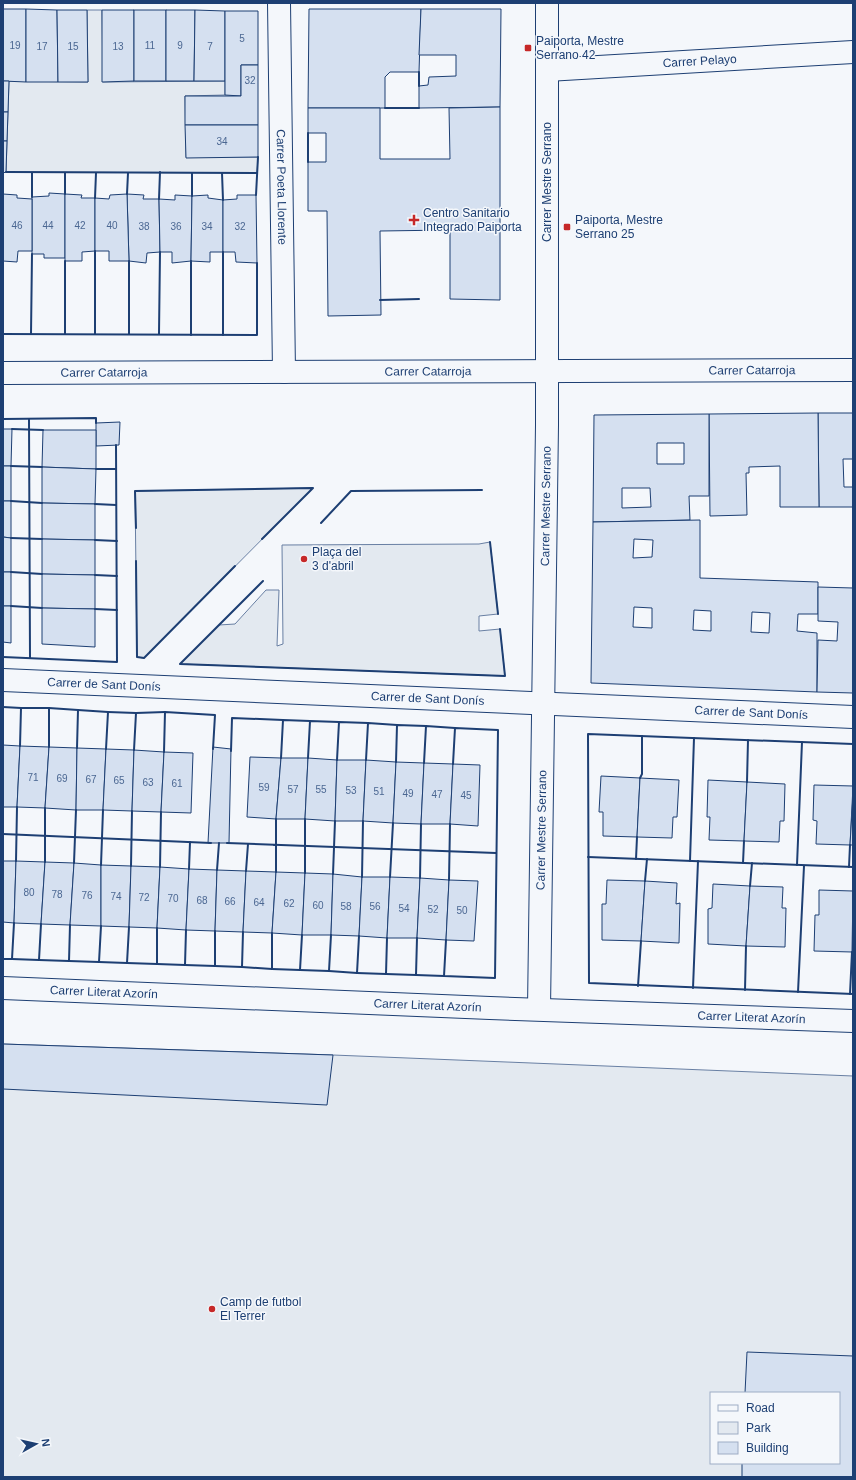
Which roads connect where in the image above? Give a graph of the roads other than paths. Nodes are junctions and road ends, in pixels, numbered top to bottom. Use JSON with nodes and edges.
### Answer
{"nodes":[{"id":1,"x":279,"y":3,"type":"edge"},
{"id":2,"x":547,"y":3,"type":"edge"},
{"id":3,"x":853,"y":52,"type":"edge"},
{"id":4,"x":547,"y":70,"type":"junction"},
{"id":5,"x":853,"y":370,"type":"edge"},
{"id":6,"x":284,"y":372,"type":"junction"},
{"id":7,"x":547,"y":372,"type":"junction"},
{"id":8,"x":3,"y":373,"type":"edge"},
{"id":9,"x":3,"y":680,"type":"edge"},
{"id":10,"x":543,"y":704,"type":"junction"},
{"id":11,"x":853,"y":717,"type":"edge"},
{"id":12,"x":3,"y":988,"type":"edge"},
{"id":13,"x":539,"y":1009,"type":"junction"},
{"id":14,"x":853,"y":1020,"type":"edge"}],
"edges":[{"from":1,"to":6,"type":"street","name":"Carrer Poeta Llorente"},
{"from":2,"to":4,"type":"street","name":"Carrer Mestre Serrano"},
{"from":3,"to":4,"type":"street","name":"Carrer Pelayo"},
{"from":4,"to":7,"type":"street","name":"Carrer Mestre Serrano"},
{"from":5,"to":7,"type":"street","name":"Carrer Catarroja"},
{"from":6,"to":7,"type":"street","name":"Carrer Catarroja"},
{"from":6,"to":8,"type":"street","name":"Carrer Catarroja"},
{"from":7,"to":10,"type":"street","name":"Carrer Mestre Serrano"},
{"from":9,"to":10,"type":"street","name":"Carrer de Sant Donís"},
{"from":10,"to":11,"type":"street","name":"Carrer de Sant Donís"},
{"from":10,"to":13,"type":"street","name":"Carrer Mestre Serrano"},
{"from":12,"to":13,"type":"street","name":"Carrer Literat Azorín"},
{"from":13,"to":14,"type":"street","name":"Carrer Literat Azorín"}]}
